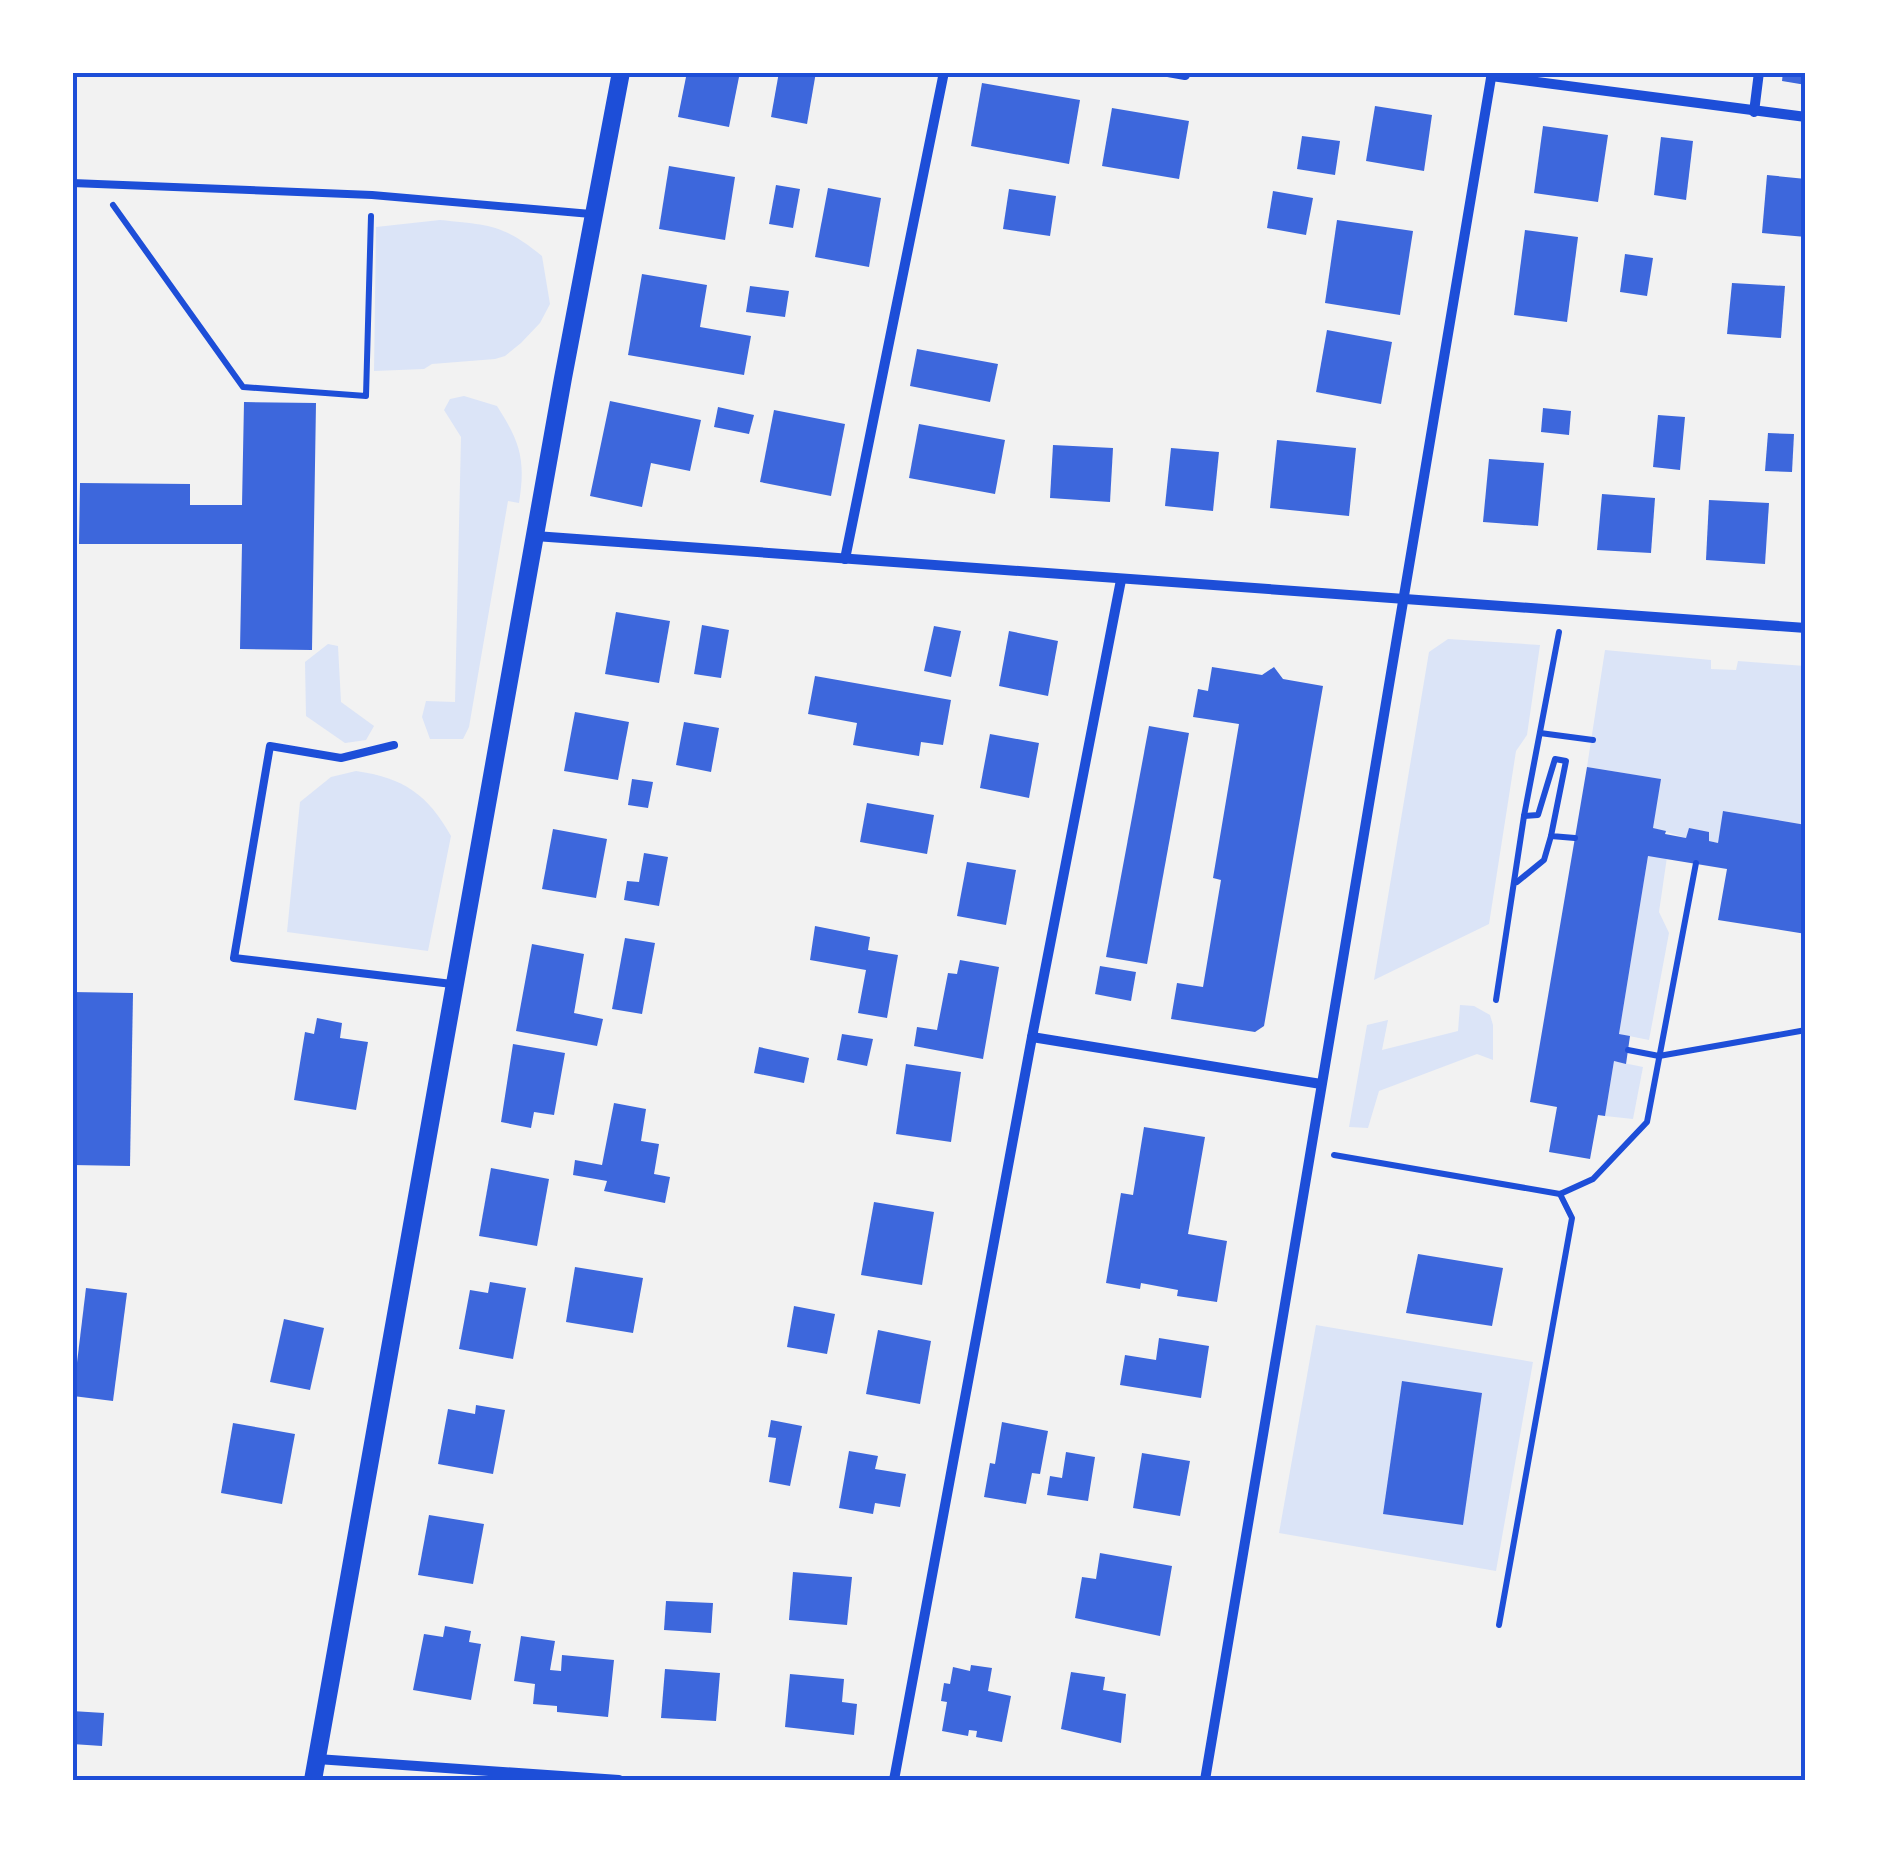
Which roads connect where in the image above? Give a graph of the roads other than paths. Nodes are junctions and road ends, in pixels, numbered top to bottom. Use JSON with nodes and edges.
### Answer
{"nodes":[{"id":1,"x":620,"y":72,"type":"edge"},
{"id":2,"x":944,"y":72,"type":"edge"},
{"id":3,"x":1168,"y":72,"type":"edge"},
{"id":4,"x":1186,"y":72,"type":"edge"},
{"id":5,"x":1760,"y":72,"type":"edge"},
{"id":6,"x":1491,"y":74,"type":"edge"},
{"id":7,"x":1754,"y":112,"type":"junction"},
{"id":8,"x":1806,"y":117,"type":"edge"},
{"id":9,"x":72,"y":183,"type":"edge"},
{"id":10,"x":596,"y":214,"type":"junction"},
{"id":11,"x":535,"y":536,"type":"junction"},
{"id":12,"x":846,"y":559,"type":"junction"},
{"id":13,"x":1121,"y":580,"type":"junction"},
{"id":14,"x":1403,"y":598,"type":"junction"},
{"id":15,"x":1806,"y":628,"type":"edge"},
{"id":16,"x":394,"y":745,"type":"dead end"},
{"id":17,"x":456,"y":985,"type":"junction"},
{"id":18,"x":1032,"y":1037,"type":"junction"},
{"id":19,"x":1321,"y":1084,"type":"junction"},
{"id":20,"x":317,"y":1760,"type":"junction"},
{"id":21,"x":313,"y":1780,"type":"edge"},
{"id":22,"x":619,"y":1780,"type":"edge"},
{"id":23,"x":894,"y":1780,"type":"edge"},
{"id":24,"x":1205,"y":1780,"type":"edge"}],
"edges":[{"from":1,"to":10,"type":"street"},
{"from":2,"to":12,"type":"street"},
{"from":3,"to":4,"type":"street"},
{"from":5,"to":7,"type":"street"},
{"from":6,"to":7,"type":"street"},
{"from":6,"to":14,"type":"street"},
{"from":7,"to":8,"type":"street"},
{"from":9,"to":10,"type":"lane"},
{"from":10,"to":11,"type":"street"},
{"from":11,"to":12,"type":"street"},
{"from":11,"to":17,"type":"street"},
{"from":12,"to":13,"type":"street"},
{"from":13,"to":14,"type":"street"},
{"from":13,"to":18,"type":"street"},
{"from":14,"to":15,"type":"street"},
{"from":14,"to":19,"type":"street"},
{"from":16,"to":17,"type":"lane"},
{"from":17,"to":20,"type":"street"},
{"from":18,"to":19,"type":"street"},
{"from":18,"to":23,"type":"street"},
{"from":19,"to":24,"type":"street"},
{"from":20,"to":21,"type":"street"},
{"from":20,"to":22,"type":"street"}]}
